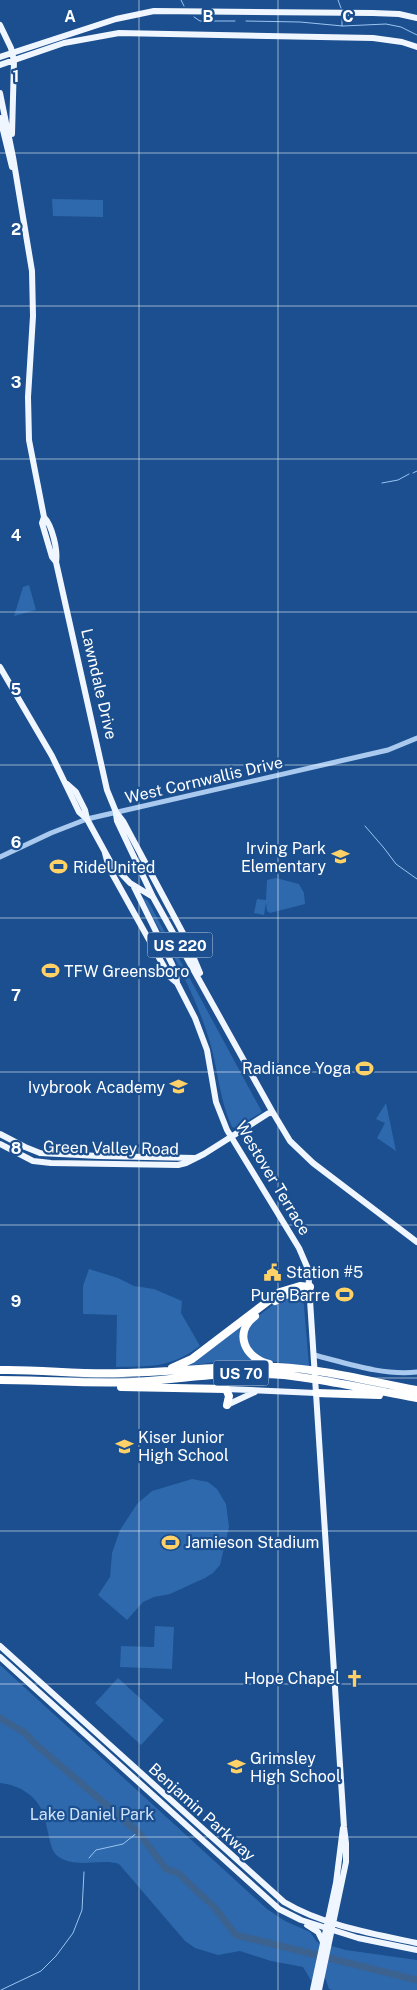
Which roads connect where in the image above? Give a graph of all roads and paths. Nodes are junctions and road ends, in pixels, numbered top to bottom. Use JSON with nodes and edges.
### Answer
{"nodes":[{"id":1,"x":417,"y":18,"type":"edge"},
{"id":2,"x":0,"y":25,"type":"edge"},
{"id":3,"x":417,"y":47,"type":"edge"},
{"id":4,"x":13,"y":53,"type":"junction"},
{"id":5,"x":2,"y":57,"type":"edge"},
{"id":6,"x":14,"y":60,"type":"junction"},
{"id":7,"x":2,"y":65,"type":"edge"},
{"id":8,"x":0,"y":93,"type":"edge"},
{"id":9,"x":0,"y":118,"type":"edge"},
{"id":10,"x":0,"y":137,"type":"edge"},
{"id":11,"x":11,"y":158,"type":"junction"},
{"id":12,"x":0,"y":667,"type":"edge"},
{"id":13,"x":417,"y":738,"type":"edge"},
{"id":14,"x":116,"y":812,"type":"junction"},
{"id":15,"x":87,"y":819,"type":"junction"},
{"id":16,"x":105,"y":853,"type":"junction"},
{"id":17,"x":0,"y":857,"type":"edge"},
{"id":18,"x":134,"y":886,"type":"junction"},
{"id":19,"x":152,"y":897,"type":"junction"},
{"id":20,"x":130,"y":906,"type":"junction"},
{"id":21,"x":155,"y":929,"type":"junction"},
{"id":22,"x":200,"y":973,"type":"junction"},
{"id":23,"x":177,"y":983,"type":"junction"},
{"id":24,"x":207,"y":992,"type":"junction"},
{"id":25,"x":272,"y":1111,"type":"junction"},
{"id":26,"x":0,"y":1134,"type":"edge"},
{"id":27,"x":231,"y":1136,"type":"junction"},
{"id":28,"x":0,"y":1144,"type":"edge"},
{"id":29,"x":194,"y":1158,"type":"junction"},
{"id":30,"x":417,"y":1242,"type":"edge"},
{"id":31,"x":310,"y":1287,"type":"junction"},
{"id":32,"x":314,"y":1355,"type":"junction"},
{"id":33,"x":278,"y":1367,"type":"junction"},
{"id":34,"x":0,"y":1370,"type":"edge"},
{"id":35,"x":155,"y":1372,"type":"junction"},
{"id":36,"x":417,"y":1372,"type":"edge"},
{"id":37,"x":0,"y":1380,"type":"edge"},
{"id":38,"x":82,"y":1383,"type":"junction"},
{"id":39,"x":226,"y":1390,"type":"junction"},
{"id":40,"x":316,"y":1390,"type":"junction"},
{"id":41,"x":417,"y":1390,"type":"edge"},
{"id":42,"x":259,"y":1391,"type":"junction"},
{"id":43,"x":398,"y":1395,"type":"junction"},
{"id":44,"x":417,"y":1398,"type":"edge"},
{"id":45,"x":226,"y":1405,"type":"joint"},
{"id":46,"x":0,"y":1646,"type":"edge"},
{"id":47,"x":0,"y":1657,"type":"edge"},
{"id":48,"x":293,"y":1917,"type":"junction"},
{"id":49,"x":330,"y":1925,"type":"junction"},
{"id":50,"x":358,"y":1938,"type":"junction"},
{"id":51,"x":417,"y":1943,"type":"edge"},
{"id":52,"x":326,"y":1945,"type":"junction"},
{"id":53,"x":417,"y":1950,"type":"edge"},
{"id":54,"x":320,"y":1970,"type":"junction"},
{"id":55,"x":312,"y":1990,"type":"edge"},
{"id":56,"x":320,"y":1990,"type":"edge"}],
"edges":[{"from":1,"to":4,"type":"main road"},
{"from":2,"to":4,"type":"main road"},
{"from":3,"to":6,"type":"main road"},
{"from":4,"to":5,"type":"main road"},
{"from":4,"to":6,"type":"main road"},
{"from":6,"to":7,"type":"main road"},
{"from":6,"to":11,"type":"main road"},
{"from":8,"to":11,"type":"main road","name":"Lawndale Drive"},
{"from":9,"to":11,"type":"main road","name":"Lawndale Drive"},
{"from":10,"to":11,"type":"main road"},
{"from":11,"to":14,"type":"main road","name":"Lawndale Drive"},
{"from":12,"to":15,"type":"main road","number":"US 220"},
{"from":13,"to":14,"type":"street","name":"West Cornwallis Drive"},
{"from":14,"to":15,"type":"street","name":"West Cornwallis Drive"},
{"from":14,"to":19,"type":"main road","name":"Lawndale Drive"},
{"from":14,"to":22,"type":"main road","name":"Lawndale Drive"},
{"from":15,"to":16,"type":"main road","number":"US 220"},
{"from":15,"to":17,"type":"street","name":"West Cornwallis Drive"},
{"from":16,"to":18,"type":"main road","number":"US 220"},
{"from":16,"to":20,"type":"main road","name":"Westover Terrace"},
{"from":18,"to":19,"type":"main road","number":"US 220"},
{"from":18,"to":21,"type":"main road","name":"Westover Terrace"},
{"from":19,"to":22,"type":"main road"},
{"from":19,"to":24,"type":"main road","number":"US 220"},
{"from":20,"to":21,"type":"main road"},
{"from":20,"to":23,"type":"main road","name":"Westover Terrace"},
{"from":21,"to":23,"type":"main road","name":"Westover Terrace"},
{"from":22,"to":24,"type":"main road","number":"US 220"},
{"from":23,"to":27,"type":"main road","name":"Westover Terrace"},
{"from":24,"to":25,"type":"main road","number":"US 220"},
{"from":25,"to":27,"type":"main road","name":"Green Valley Road"},
{"from":25,"to":30,"type":"main road","number":"US 220"},
{"from":26,"to":29,"type":"main road","name":"Green Valley Road"},
{"from":27,"to":29,"type":"main road","name":"Green Valley Road"},
{"from":27,"to":31,"type":"main road","name":"Westover Terrace"},
{"from":28,"to":29,"type":"main road","name":"Green Valley Road"},
{"from":31,"to":32,"type":"main road","name":"Westover Terrace"},
{"from":31,"to":33,"type":"highway"},
{"from":31,"to":35,"type":"highway"},
{"from":32,"to":36,"type":"street"},
{"from":32,"to":40,"type":"main road","name":"Westover Terrace"},
{"from":33,"to":35,"type":"highway","number":"US 70"},
{"from":33,"to":41,"type":"highway","number":"US 70"},
{"from":34,"to":35,"type":"highway","number":"US 70"},
{"from":37,"to":38,"type":"highway","number":"US 70"},
{"from":38,"to":39,"type":"highway"},
{"from":38,"to":43,"type":"highway","number":"US 70"},
{"from":39,"to":42,"type":"main road"},
{"from":39,"to":45,"type":"highway"},
{"from":40,"to":42,"type":"main road"},
{"from":40,"to":43,"type":"highway"},
{"from":40,"to":49,"type":"main road","name":"Westover Terrace"},
{"from":42,"to":45,"type":"main road"},
{"from":43,"to":44,"type":"highway","number":"US 70"},
{"from":46,"to":49,"type":"main road","name":"Benjamin Parkway"},
{"from":47,"to":48,"type":"main road","name":"Benjamin Parkway"},
{"from":48,"to":49,"type":"main road","name":"Benjamin Parkway"},
{"from":48,"to":52,"type":"main road"},
{"from":49,"to":50,"type":"main road","name":"Benjamin Parkway"},
{"from":49,"to":51,"type":"main road","name":"Benjamin Parkway"},
{"from":49,"to":52,"type":"main road","name":"Westover Terrace"},
{"from":50,"to":52,"type":"main road"},
{"from":50,"to":53,"type":"main road","name":"Benjamin Parkway"},
{"from":52,"to":54,"type":"main road","name":"Westover Terrace"},
{"from":54,"to":55,"type":"main road"},
{"from":54,"to":56,"type":"main road"}]}
